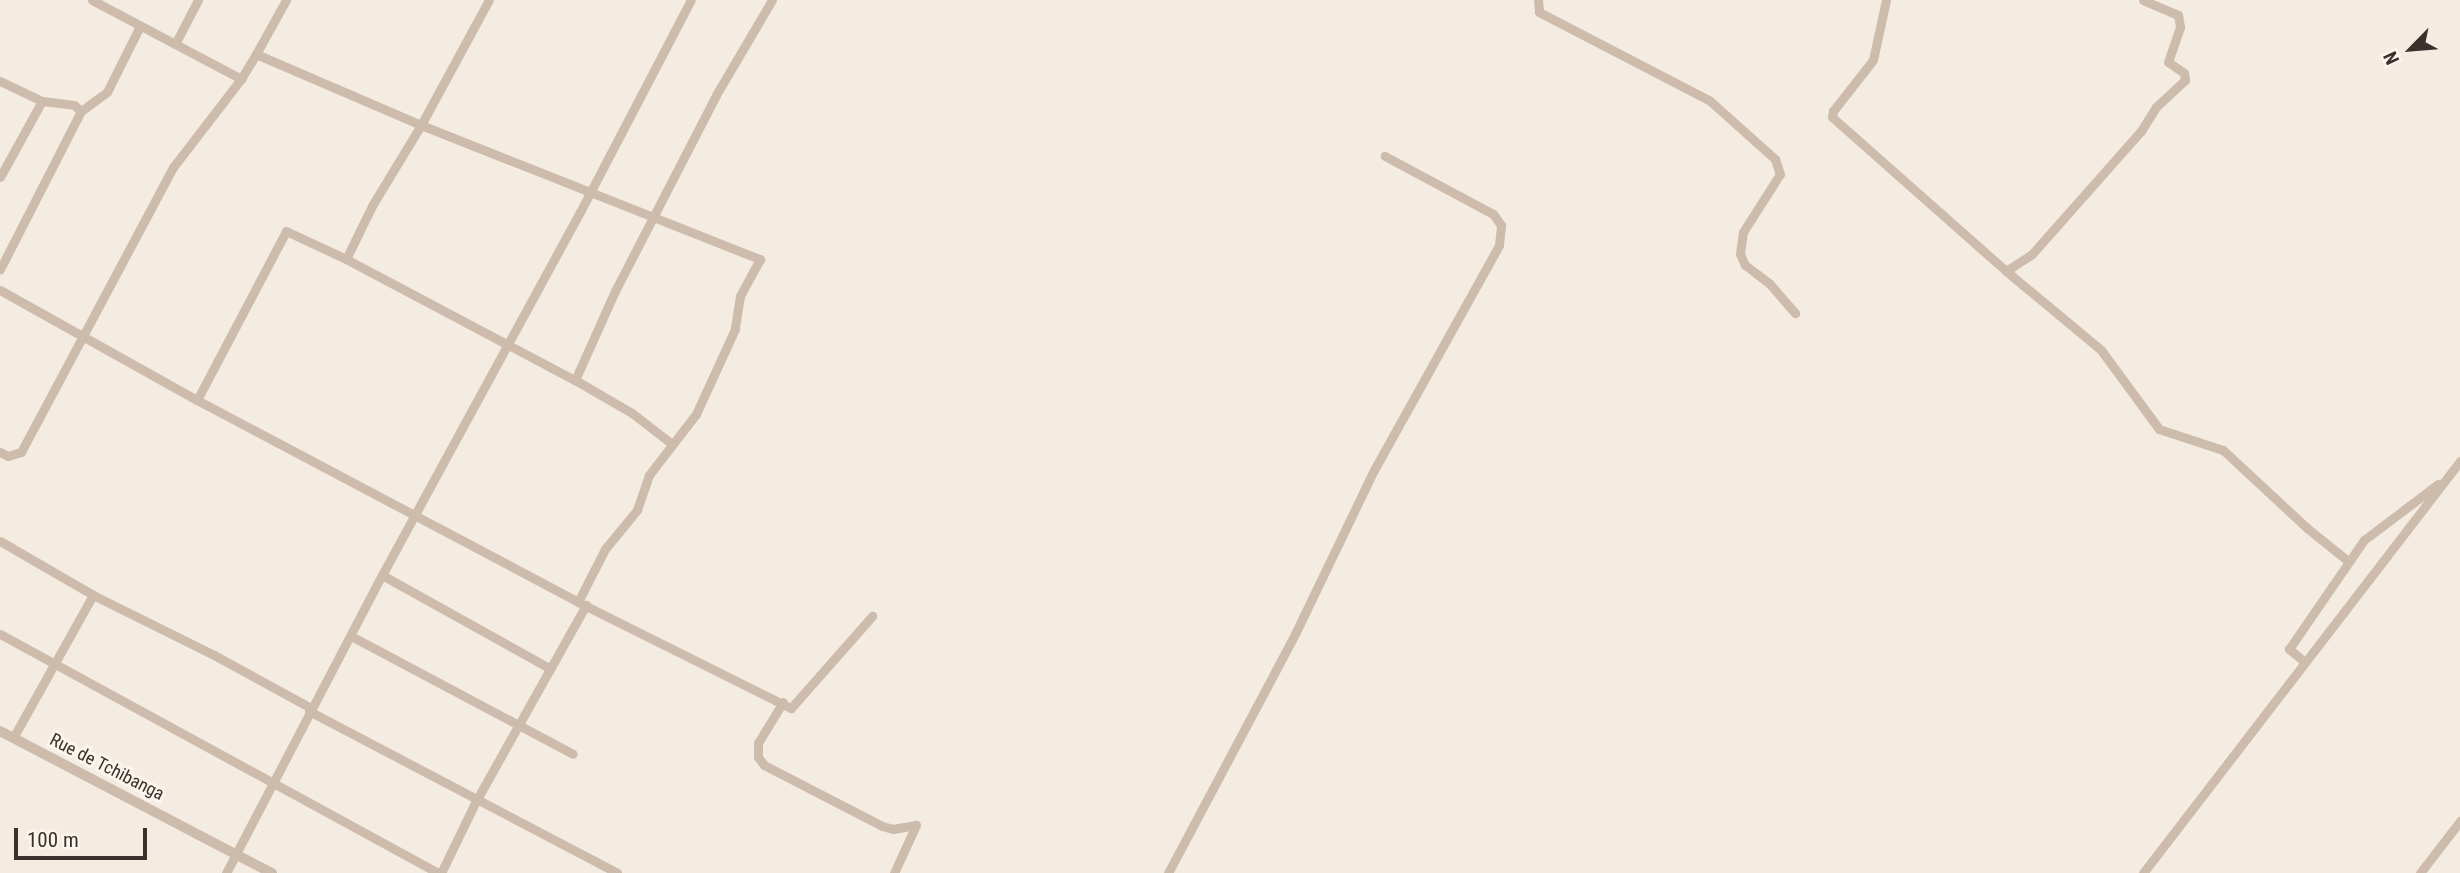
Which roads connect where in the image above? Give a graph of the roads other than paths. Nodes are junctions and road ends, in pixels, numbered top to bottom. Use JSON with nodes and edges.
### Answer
{"nodes":[{"id":1,"x":92,"y":0,"type":"edge"},
{"id":2,"x":198,"y":0,"type":"edge"},
{"id":3,"x":286,"y":0,"type":"edge"},
{"id":4,"x":489,"y":0,"type":"edge"},
{"id":5,"x":691,"y":0,"type":"edge"},
{"id":6,"x":772,"y":0,"type":"edge"},
{"id":7,"x":1538,"y":0,"type":"edge"},
{"id":8,"x":1886,"y":0,"type":"edge"},
{"id":9,"x":2143,"y":0,"type":"edge"},
{"id":10,"x":140,"y":26,"type":"junction"},
{"id":11,"x":174,"y":44,"type":"junction"},
{"id":12,"x":256,"y":54,"type":"junction"},
{"id":13,"x":241,"y":79,"type":"junction"},
{"id":14,"x":0,"y":80,"type":"edge"},
{"id":15,"x":41,"y":101,"type":"junction"},
{"id":16,"x":81,"y":111,"type":"junction"},
{"id":17,"x":422,"y":125,"type":"junction"},
{"id":18,"x":1385,"y":156,"type":"dead end"},
{"id":19,"x":0,"y":177,"type":"edge"},
{"id":20,"x":589,"y":191,"type":"junction"},
{"id":21,"x":655,"y":218,"type":"junction"},
{"id":22,"x":346,"y":258,"type":"junction"},
{"id":23,"x":0,"y":269,"type":"edge"},
{"id":24,"x":2006,"y":271,"type":"junction"},
{"id":25,"x":0,"y":290,"type":"edge"},
{"id":26,"x":1795,"y":313,"type":"dead end"},
{"id":27,"x":82,"y":336,"type":"junction"},
{"id":28,"x":507,"y":344,"type":"junction"},
{"id":29,"x":575,"y":380,"type":"junction"},
{"id":30,"x":197,"y":400,"type":"junction"},
{"id":31,"x":672,"y":444,"type":"junction"},
{"id":32,"x":0,"y":452,"type":"edge"},
{"id":33,"x":2460,"y":461,"type":"edge"},
{"id":34,"x":2447,"y":478,"type":"junction"},
{"id":35,"x":414,"y":515,"type":"junction"},
{"id":36,"x":0,"y":541,"type":"edge"},
{"id":37,"x":2348,"y":561,"type":"junction"},
{"id":38,"x":382,"y":575,"type":"junction"},
{"id":39,"x":93,"y":595,"type":"junction"},
{"id":40,"x":582,"y":604,"type":"junction"},
{"id":41,"x":872,"y":616,"type":"dead end"},
{"id":42,"x":0,"y":634,"type":"edge"},
{"id":43,"x":351,"y":636,"type":"junction"},
{"id":44,"x":55,"y":663,"type":"junction"},
{"id":45,"x":2305,"y":663,"type":"junction"},
{"id":46,"x":549,"y":668,"type":"junction"},
{"id":47,"x":783,"y":702,"type":"junction"},
{"id":48,"x":310,"y":710,"type":"junction"},
{"id":49,"x":517,"y":726,"type":"junction"},
{"id":50,"x":0,"y":731,"type":"edge"},
{"id":51,"x":13,"y":738,"type":"junction"},
{"id":52,"x":573,"y":754,"type":"dead end"},
{"id":53,"x":274,"y":781,"type":"junction"},
{"id":54,"x":476,"y":801,"type":"junction"},
{"id":55,"x":2460,"y":821,"type":"edge"},
{"id":56,"x":236,"y":854,"type":"junction"},
{"id":57,"x":226,"y":873,"type":"edge"},
{"id":58,"x":272,"y":873,"type":"edge"},
{"id":59,"x":440,"y":873,"type":"edge"},
{"id":60,"x":617,"y":873,"type":"edge"},
{"id":61,"x":894,"y":873,"type":"edge"},
{"id":62,"x":1168,"y":873,"type":"edge"},
{"id":63,"x":2143,"y":873,"type":"edge"},
{"id":64,"x":2420,"y":873,"type":"edge"}],
"edges":[{"from":1,"to":10,"type":"street"},
{"from":2,"to":11,"type":"street"},
{"from":3,"to":12,"type":"street"},
{"from":4,"to":17,"type":"street"},
{"from":5,"to":20,"type":"street"},
{"from":6,"to":21,"type":"street"},
{"from":7,"to":26,"type":"street"},
{"from":8,"to":24,"type":"street"},
{"from":9,"to":24,"type":"street"},
{"from":10,"to":11,"type":"street"},
{"from":10,"to":16,"type":"street"},
{"from":11,"to":13,"type":"street"},
{"from":12,"to":13,"type":"street"},
{"from":12,"to":17,"type":"street"},
{"from":13,"to":27,"type":"street"},
{"from":14,"to":15,"type":"street"},
{"from":15,"to":16,"type":"street"},
{"from":15,"to":19,"type":"street"},
{"from":16,"to":23,"type":"street"},
{"from":17,"to":20,"type":"street"},
{"from":17,"to":22,"type":"street"},
{"from":18,"to":62,"type":"street"},
{"from":20,"to":21,"type":"street"},
{"from":20,"to":28,"type":"street"},
{"from":21,"to":29,"type":"street"},
{"from":21,"to":31,"type":"street"},
{"from":22,"to":28,"type":"street"},
{"from":22,"to":30,"type":"street"},
{"from":24,"to":37,"type":"street"},
{"from":25,"to":27,"type":"street"},
{"from":27,"to":30,"type":"street"},
{"from":27,"to":32,"type":"street"},
{"from":28,"to":29,"type":"street"},
{"from":28,"to":35,"type":"street"},
{"from":29,"to":31,"type":"street"},
{"from":30,"to":35,"type":"street"},
{"from":31,"to":40,"type":"street"},
{"from":33,"to":34,"type":"street"},
{"from":34,"to":37,"type":"street"},
{"from":34,"to":45,"type":"street"},
{"from":35,"to":38,"type":"street"},
{"from":35,"to":40,"type":"street"},
{"from":36,"to":39,"type":"street"},
{"from":37,"to":45,"type":"street"},
{"from":38,"to":43,"type":"street"},
{"from":38,"to":46,"type":"street"},
{"from":39,"to":44,"type":"street"},
{"from":39,"to":48,"type":"street"},
{"from":40,"to":46,"type":"street"},
{"from":40,"to":47,"type":"street"},
{"from":41,"to":47,"type":"street"},
{"from":42,"to":44,"type":"street"},
{"from":43,"to":48,"type":"street"},
{"from":43,"to":49,"type":"street"},
{"from":44,"to":51,"type":"street"},
{"from":44,"to":53,"type":"street"},
{"from":45,"to":63,"type":"street"},
{"from":46,"to":49,"type":"street"},
{"from":47,"to":61,"type":"street"},
{"from":48,"to":53,"type":"street"},
{"from":48,"to":54,"type":"street"},
{"from":49,"to":52,"type":"street"},
{"from":49,"to":54,"type":"street"},
{"from":50,"to":51,"type":"street","name":"Rue de Tchibanga"},
{"from":51,"to":56,"type":"street","name":"Rue de Tchibanga"},
{"from":53,"to":56,"type":"street"},
{"from":53,"to":59,"type":"street"},
{"from":54,"to":59,"type":"street"},
{"from":54,"to":60,"type":"street"},
{"from":55,"to":64,"type":"street"},
{"from":56,"to":57,"type":"street"},
{"from":56,"to":58,"type":"street","name":"Rue de Tchibanga"}]}
